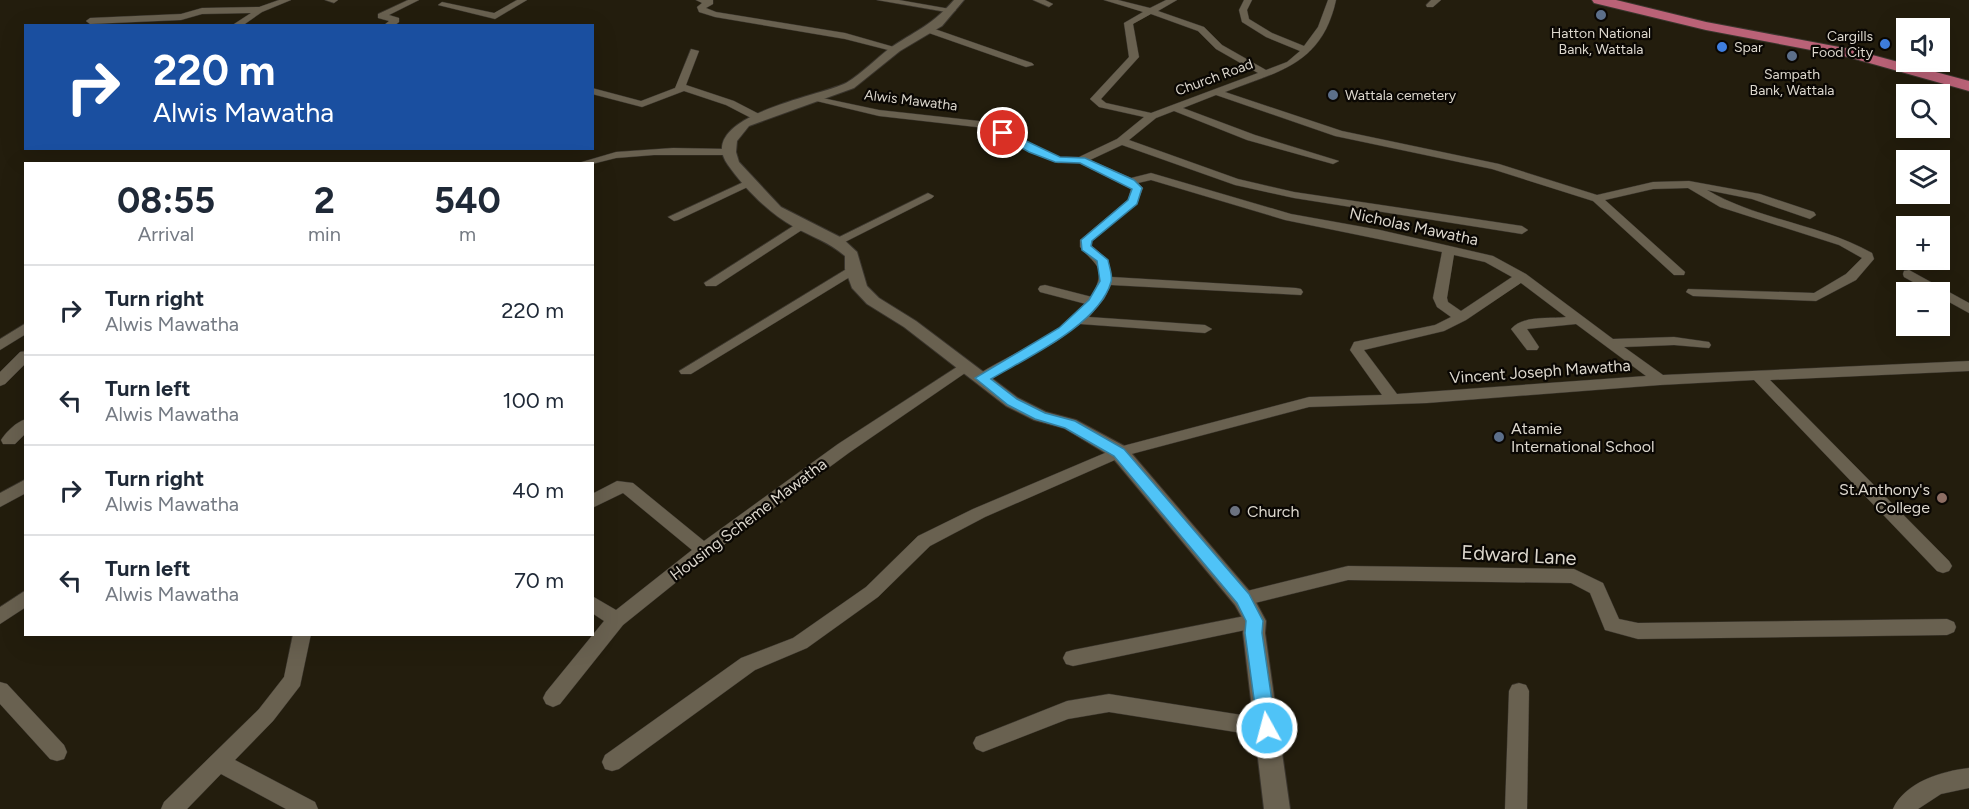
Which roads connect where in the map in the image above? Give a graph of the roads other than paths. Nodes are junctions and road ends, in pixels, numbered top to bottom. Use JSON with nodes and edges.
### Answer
{"nodes":[{"id":1,"x":287,"y":0,"type":"edge"},
{"id":2,"x":415,"y":0,"type":"edge"},
{"id":3,"x":523,"y":0,"type":"edge"},
{"id":4,"x":880,"y":0,"type":"edge"},
{"id":5,"x":1037,"y":0,"type":"edge"},
{"id":6,"x":1108,"y":0,"type":"edge"},
{"id":7,"x":1173,"y":0,"type":"edge"},
{"id":8,"x":1248,"y":0,"type":"edge"},
{"id":9,"x":1332,"y":0,"type":"edge"},
{"id":10,"x":1599,"y":0,"type":"edge"},
{"id":11,"x":1611,"y":0,"type":"edge"},
{"id":12,"x":709,"y":1,"type":"edge"},
{"id":13,"x":1049,"y":4,"type":"dead end"},
{"id":14,"x":442,"y":5,"type":"dead end"},
{"id":15,"x":956,"y":5,"type":"edge"},
{"id":16,"x":260,"y":10,"type":"junction"},
{"id":17,"x":1152,"y":12,"type":"junction"},
{"id":18,"x":181,"y":17,"type":"junction"},
{"id":19,"x":90,"y":21,"type":"dead end"},
{"id":20,"x":169,"y":24,"type":"edge"},
{"id":21,"x":238,"y":24,"type":"edge"},
{"id":22,"x":390,"y":24,"type":"edge"},
{"id":23,"x":929,"y":30,"type":"junction"},
{"id":24,"x":896,"y":49,"type":"junction"},
{"id":25,"x":694,"y":51,"type":"dead end"},
{"id":26,"x":1307,"y":51,"type":"junction"},
{"id":27,"x":1029,"y":65,"type":"dead end"},
{"id":28,"x":1265,"y":73,"type":"junction"},
{"id":29,"x":1969,"y":84,"type":"edge"},
{"id":30,"x":680,"y":88,"type":"junction"},
{"id":31,"x":594,"y":92,"type":"edge"},
{"id":32,"x":1216,"y":92,"type":"junction"},
{"id":33,"x":813,"y":99,"type":"junction"},
{"id":34,"x":1172,"y":107,"type":"junction"},
{"id":35,"x":1152,"y":116,"type":"junction"},
{"id":36,"x":757,"y":117,"type":"junction"},
{"id":37,"x":1121,"y":141,"type":"junction"},
{"id":38,"x":729,"y":152,"type":"junction"},
{"id":39,"x":1081,"y":160,"type":"junction"},
{"id":40,"x":1333,"y":161,"type":"dead end"},
{"id":41,"x":585,"y":162,"type":"edge"},
{"id":42,"x":750,"y":182,"type":"junction"},
{"id":43,"x":1130,"y":182,"type":"junction"},
{"id":44,"x":1689,"y":184,"type":"junction"},
{"id":45,"x":928,"y":196,"type":"dead end"},
{"id":46,"x":1597,"y":199,"type":"junction"},
{"id":47,"x":1810,"y":215,"type":"dead end"},
{"id":48,"x":674,"y":217,"type":"dead end"},
{"id":49,"x":801,"y":225,"type":"junction"},
{"id":50,"x":1522,"y":230,"type":"dead end"},
{"id":51,"x":837,"y":241,"type":"junction"},
{"id":52,"x":1449,"y":250,"type":"junction"},
{"id":53,"x":853,"y":269,"type":"junction"},
{"id":54,"x":1679,"y":272,"type":"dead end"},
{"id":55,"x":1909,"y":274,"type":"dead end"},
{"id":56,"x":1521,"y":277,"type":"junction"},
{"id":57,"x":1106,"y":281,"type":"junction"},
{"id":58,"x":711,"y":283,"type":"dead end"},
{"id":59,"x":1045,"y":289,"type":"dead end"},
{"id":60,"x":1296,"y":292,"type":"dead end"},
{"id":61,"x":1693,"y":292,"type":"dead end"},
{"id":62,"x":1095,"y":302,"type":"junction"},
{"id":63,"x":1969,"y":309,"type":"edge"},
{"id":64,"x":1461,"y":317,"type":"junction"},
{"id":65,"x":1077,"y":320,"type":"junction"},
{"id":66,"x":1579,"y":320,"type":"junction"},
{"id":67,"x":24,"y":328,"type":"edge"},
{"id":68,"x":1205,"y":329,"type":"dead end"},
{"id":69,"x":1610,"y":343,"type":"junction"},
{"id":70,"x":1704,"y":345,"type":"dead end"},
{"id":71,"x":0,"y":346,"type":"edge"},
{"id":72,"x":1532,"y":347,"type":"dead end"},
{"id":73,"x":24,"y":355,"type":"edge"},
{"id":74,"x":0,"y":356,"type":"edge"},
{"id":75,"x":24,"y":356,"type":"edge"},
{"id":76,"x":966,"y":366,"type":"junction"},
{"id":77,"x":1969,"y":366,"type":"edge"},
{"id":78,"x":686,"y":371,"type":"dead end"},
{"id":79,"x":1758,"y":376,"type":"junction"},
{"id":80,"x":981,"y":378,"type":"junction"},
{"id":81,"x":1660,"y":380,"type":"junction"},
{"id":82,"x":0,"y":381,"type":"edge"},
{"id":83,"x":1393,"y":399,"type":"junction"},
{"id":84,"x":24,"y":426,"type":"edge"},
{"id":85,"x":9,"y":440,"type":"dead end"},
{"id":86,"x":1119,"y":452,"type":"junction"},
{"id":87,"x":24,"y":486,"type":"edge"},
{"id":88,"x":0,"y":501,"type":"edge"},
{"id":89,"x":594,"y":501,"type":"edge"},
{"id":90,"x":704,"y":550,"type":"junction"},
{"id":91,"x":1943,"y":566,"type":"dead end"},
{"id":92,"x":24,"y":599,"type":"edge"},
{"id":93,"x":1243,"y":599,"type":"junction"},
{"id":94,"x":594,"y":604,"type":"edge"},
{"id":95,"x":0,"y":617,"type":"edge"},
{"id":96,"x":616,"y":620,"type":"junction"},
{"id":97,"x":1255,"y":621,"type":"junction"},
{"id":98,"x":1947,"y":627,"type":"dead end"},
{"id":99,"x":302,"y":636,"type":"edge"},
{"id":100,"x":1073,"y":658,"type":"dead end"},
{"id":101,"x":0,"y":690,"type":"edge"},
{"id":102,"x":1519,"y":691,"type":"dead end"},
{"id":103,"x":553,"y":699,"type":"dead end"},
{"id":104,"x":1267,"y":728,"type":"junction"},
{"id":105,"x":983,"y":743,"type":"dead end"},
{"id":106,"x":57,"y":752,"type":"dead end"},
{"id":107,"x":612,"y":762,"type":"dead end"},
{"id":108,"x":220,"y":763,"type":"junction"},
{"id":109,"x":1969,"y":778,"type":"edge"},
{"id":110,"x":172,"y":809,"type":"edge"},
{"id":111,"x":307,"y":809,"type":"edge"},
{"id":112,"x":1277,"y":809,"type":"edge"},
{"id":113,"x":1516,"y":809,"type":"edge"},
{"id":114,"x":1904,"y":809,"type":"edge"}],
"edges":[{"from":1,"to":16,"type":"street"},
{"from":2,"to":22,"type":"street"},
{"from":3,"to":14,"type":"street"},
{"from":4,"to":15,"type":"street"},
{"from":5,"to":13,"type":"street"},
{"from":6,"to":17,"type":"street"},
{"from":7,"to":17,"type":"street"},
{"from":8,"to":26,"type":"street"},
{"from":9,"to":26,"type":"street","name":"Church Road"},
{"from":10,"to":29,"type":"highway"},
{"from":11,"to":29,"type":"highway"},
{"from":12,"to":24,"type":"street"},
{"from":15,"to":23,"type":"street"},
{"from":16,"to":18,"type":"street"},
{"from":16,"to":21,"type":"street"},
{"from":17,"to":28,"type":"street"},
{"from":17,"to":35,"type":"street"},
{"from":18,"to":19,"type":"street"},
{"from":18,"to":20,"type":"street"},
{"from":23,"to":24,"type":"street"},
{"from":23,"to":27,"type":"street"},
{"from":24,"to":33,"type":"street"},
{"from":25,"to":30,"type":"street"},
{"from":26,"to":28,"type":"street","name":"Church Road"},
{"from":28,"to":32,"type":"street","name":"Church Road"},
{"from":30,"to":31,"type":"street"},
{"from":30,"to":36,"type":"street"},
{"from":32,"to":34,"type":"street","name":"Church Road"},
{"from":32,"to":46,"type":"street"},
{"from":33,"to":36,"type":"street"},
{"from":33,"to":39,"type":"street","name":"Alwis Mawatha"},
{"from":34,"to":35,"type":"street","name":"Church Road"},
{"from":34,"to":40,"type":"street"},
{"from":35,"to":37,"type":"street","name":"Church Road"},
{"from":36,"to":38,"type":"street"},
{"from":37,"to":39,"type":"street","name":"Church Road"},
{"from":37,"to":50,"type":"street"},
{"from":38,"to":41,"type":"street"},
{"from":38,"to":42,"type":"street"},
{"from":39,"to":43,"type":"street","name":"Alwis Mawatha"},
{"from":42,"to":48,"type":"street"},
{"from":42,"to":49,"type":"street"},
{"from":43,"to":52,"type":"street","name":"Nicholas Mawatha"},
{"from":43,"to":57,"type":"street"},
{"from":44,"to":46,"type":"street"},
{"from":44,"to":47,"type":"street"},
{"from":44,"to":61,"type":"street"},
{"from":45,"to":51,"type":"street"},
{"from":46,"to":54,"type":"street"},
{"from":49,"to":51,"type":"street"},
{"from":49,"to":58,"type":"street"},
{"from":51,"to":53,"type":"street"},
{"from":52,"to":56,"type":"street","name":"Nicholas Mawatha"},
{"from":52,"to":64,"type":"street"},
{"from":53,"to":76,"type":"street"},
{"from":53,"to":78,"type":"street"},
{"from":55,"to":63,"type":"street"},
{"from":56,"to":64,"type":"street"},
{"from":56,"to":66,"type":"street","name":"Nicholas Mawatha"},
{"from":57,"to":60,"type":"street"},
{"from":57,"to":62,"type":"street"},
{"from":59,"to":62,"type":"street"},
{"from":62,"to":65,"type":"street"},
{"from":64,"to":83,"type":"street"},
{"from":65,"to":68,"type":"street"},
{"from":65,"to":80,"type":"street"},
{"from":66,"to":69,"type":"street","name":"Nicholas Mawatha"},
{"from":66,"to":72,"type":"street"},
{"from":67,"to":71,"type":"street"},
{"from":69,"to":70,"type":"street"},
{"from":69,"to":81,"type":"street","name":"Nicholas Mawatha"},
{"from":73,"to":74,"type":"street"},
{"from":75,"to":82,"type":"street"},
{"from":76,"to":80,"type":"street"},
{"from":76,"to":90,"type":"street","name":"Housing Scheme Mawatha"},
{"from":77,"to":79,"type":"street","name":"Vincent Joseph Mawatha"},
{"from":79,"to":81,"type":"street","name":"Vincent Joseph Mawatha"},
{"from":79,"to":91,"type":"street"},
{"from":80,"to":86,"type":"street"},
{"from":81,"to":83,"type":"street","name":"Vincent Joseph Mawatha"},
{"from":83,"to":86,"type":"street","name":"Vincent Joseph Mawatha"},
{"from":84,"to":85,"type":"street"},
{"from":86,"to":93,"type":"street"},
{"from":86,"to":107,"type":"street","name":"Vincent Joseph Mawatha"},
{"from":87,"to":88,"type":"street"},
{"from":89,"to":90,"type":"street"},
{"from":90,"to":96,"type":"street","name":"Housing Scheme Mawatha"},
{"from":92,"to":95,"type":"street"},
{"from":93,"to":97,"type":"street"},
{"from":93,"to":98,"type":"street","name":"Edward Lane"},
{"from":94,"to":96,"type":"street"},
{"from":96,"to":103,"type":"street","name":"Housing Scheme Mawatha"},
{"from":97,"to":100,"type":"street"},
{"from":97,"to":104,"type":"street"},
{"from":99,"to":108,"type":"street"},
{"from":101,"to":106,"type":"street"},
{"from":102,"to":113,"type":"street"},
{"from":104,"to":105,"type":"street"},
{"from":104,"to":112,"type":"street"},
{"from":108,"to":110,"type":"street"},
{"from":108,"to":111,"type":"street"},
{"from":109,"to":114,"type":"street"}]}
